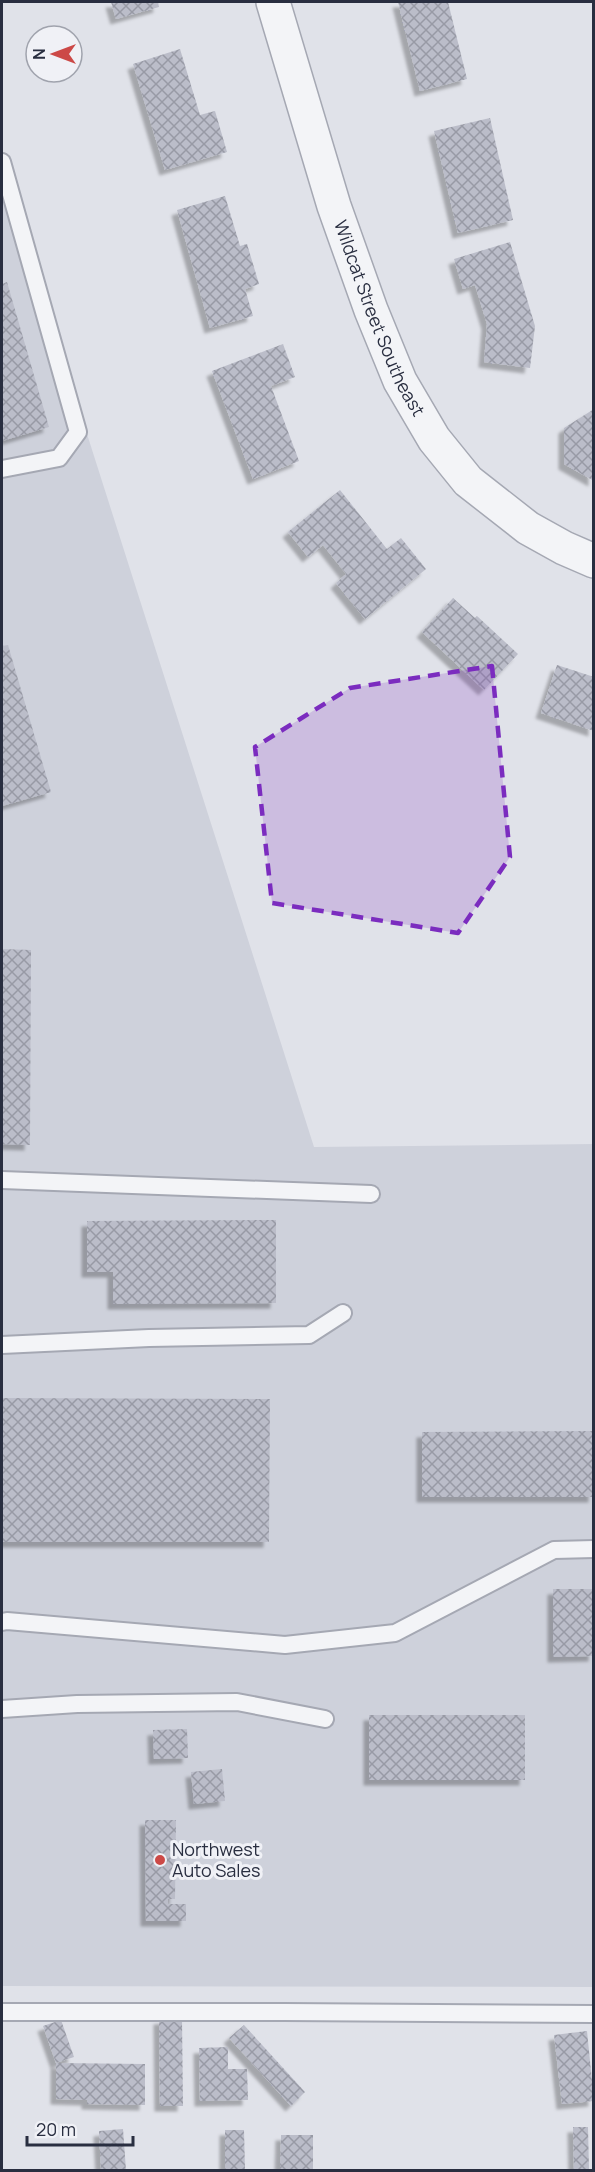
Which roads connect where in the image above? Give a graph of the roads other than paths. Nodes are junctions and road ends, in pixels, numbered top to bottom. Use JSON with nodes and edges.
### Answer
{"nodes":[{"id":1,"x":273,"y":2,"type":"edge"},
{"id":2,"x":2,"y":162,"type":"edge"},
{"id":3,"x":2,"y":469,"type":"edge"},
{"id":4,"x":594,"y":561,"type":"edge"},
{"id":5,"x":2,"y":1180,"type":"edge"},
{"id":6,"x":370,"y":1194,"type":"dead end"},
{"id":7,"x":343,"y":1314,"type":"dead end"},
{"id":8,"x":2,"y":1344,"type":"edge"},
{"id":9,"x":594,"y":1549,"type":"edge"},
{"id":10,"x":2,"y":1622,"type":"edge"},
{"id":11,"x":2,"y":1709,"type":"edge"},
{"id":12,"x":325,"y":1719,"type":"dead end"},
{"id":13,"x":2,"y":2012,"type":"edge"},
{"id":14,"x":594,"y":2014,"type":"edge"}],
"edges":[{"from":1,"to":4,"type":"street","name":"Wildcat Street Southeast"},
{"from":2,"to":3,"type":"lane"},
{"from":5,"to":6,"type":"lane"},
{"from":7,"to":8,"type":"lane"},
{"from":9,"to":10,"type":"lane"},
{"from":11,"to":12,"type":"lane"},
{"from":13,"to":14,"type":"lane"}]}
